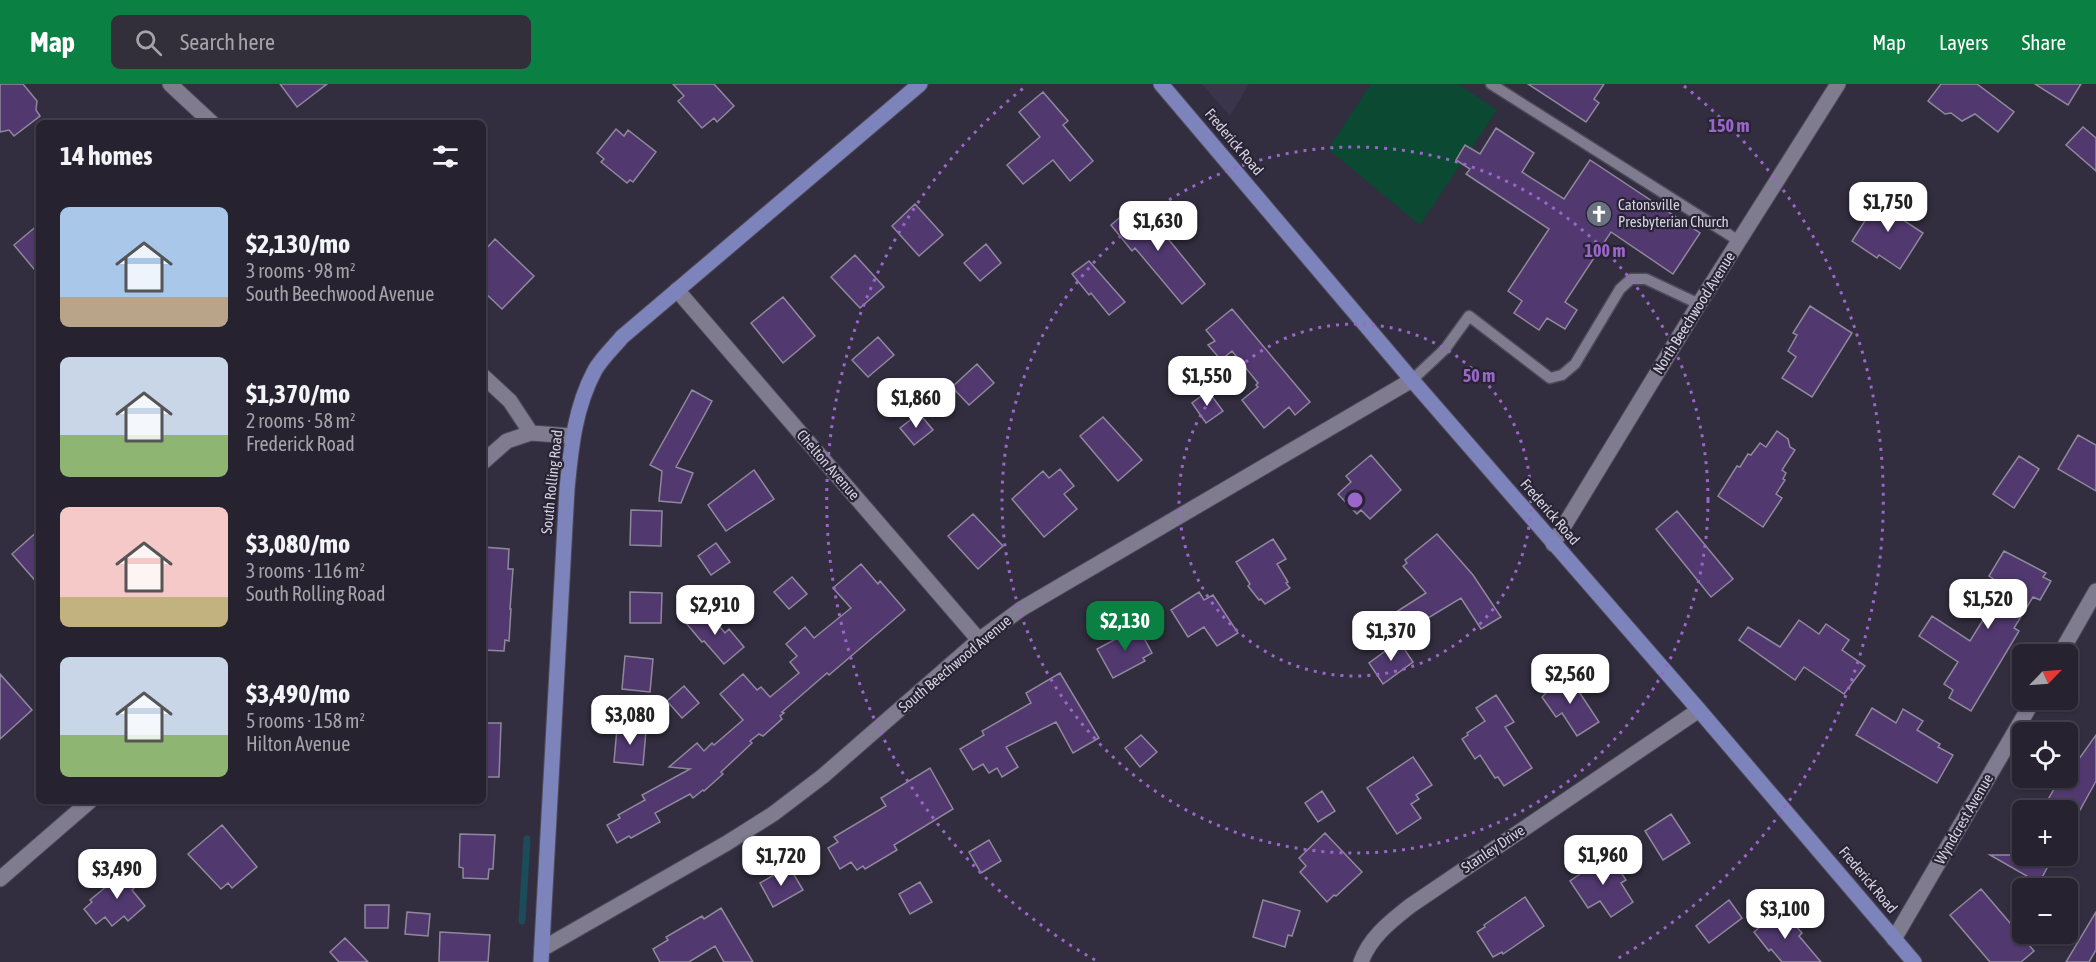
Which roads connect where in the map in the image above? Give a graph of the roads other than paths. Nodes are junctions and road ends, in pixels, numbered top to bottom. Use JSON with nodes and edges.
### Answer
{"nodes":[{"id":1,"x":170,"y":84,"type":"edge"},
{"id":2,"x":920,"y":84,"type":"edge"},
{"id":3,"x":1161,"y":84,"type":"edge"},
{"id":4,"x":1491,"y":84,"type":"edge"},
{"id":5,"x":1838,"y":84,"type":"edge"},
{"id":6,"x":209,"y":120,"type":"edge"},
{"id":7,"x":1739,"y":241,"type":"junction"},
{"id":8,"x":677,"y":290,"type":"junction"},
{"id":9,"x":1699,"y":304,"type":"junction"},
{"id":10,"x":486,"y":379,"type":"edge"},
{"id":11,"x":1412,"y":380,"type":"junction"},
{"id":12,"x":531,"y":434,"type":"junction"},
{"id":13,"x":572,"y":436,"type":"junction"},
{"id":14,"x":486,"y":459,"type":"edge"},
{"id":15,"x":1553,"y":544,"type":"junction"},
{"id":16,"x":2096,"y":591,"type":"edge"},
{"id":17,"x":979,"y":640,"type":"junction"},
{"id":18,"x":2066,"y":644,"type":"edge"},
{"id":19,"x":1699,"y":710,"type":"junction"},
{"id":20,"x":2028,"y":710,"type":"edge"},
{"id":21,"x":87,"y":804,"type":"edge"},
{"id":22,"x":0,"y":879,"type":"edge"},
{"id":23,"x":1894,"y":939,"type":"junction"},
{"id":24,"x":541,"y":955,"type":"edge"},
{"id":25,"x":1361,"y":962,"type":"edge"},
{"id":26,"x":1914,"y":962,"type":"edge"}],
"edges":[{"from":1,"to":6,"type":"street"},
{"from":2,"to":8,"type":"main road","name":"South Rolling Road"},
{"from":3,"to":11,"type":"main road","name":"Frederick Road"},
{"from":4,"to":7,"type":"lane"},
{"from":5,"to":7,"type":"street","name":"North Beechwood Avenue"},
{"from":7,"to":9,"type":"street","name":"North Beechwood Avenue"},
{"from":8,"to":13,"type":"main road","name":"South Rolling Road"},
{"from":8,"to":17,"type":"street","name":"Chelton Avenue"},
{"from":9,"to":11,"type":"lane"},
{"from":9,"to":15,"type":"street","name":"North Beechwood Avenue"},
{"from":10,"to":12,"type":"street"},
{"from":11,"to":15,"type":"main road","name":"Frederick Road"},
{"from":11,"to":17,"type":"street","name":"South Beechwood Avenue"},
{"from":12,"to":13,"type":"street"},
{"from":12,"to":14,"type":"street"},
{"from":13,"to":24,"type":"main road","name":"South Rolling Road"},
{"from":15,"to":19,"type":"main road","name":"Frederick Road"},
{"from":16,"to":18,"type":"street"},
{"from":17,"to":24,"type":"street","name":"South Beechwood Avenue"},
{"from":19,"to":23,"type":"main road","name":"Frederick Road"},
{"from":19,"to":25,"type":"street","name":"Stanley Drive"},
{"from":20,"to":23,"type":"street","name":"Wyndcrest Avenue"},
{"from":21,"to":22,"type":"street"},
{"from":23,"to":26,"type":"main road","name":"Frederick Road"}]}
